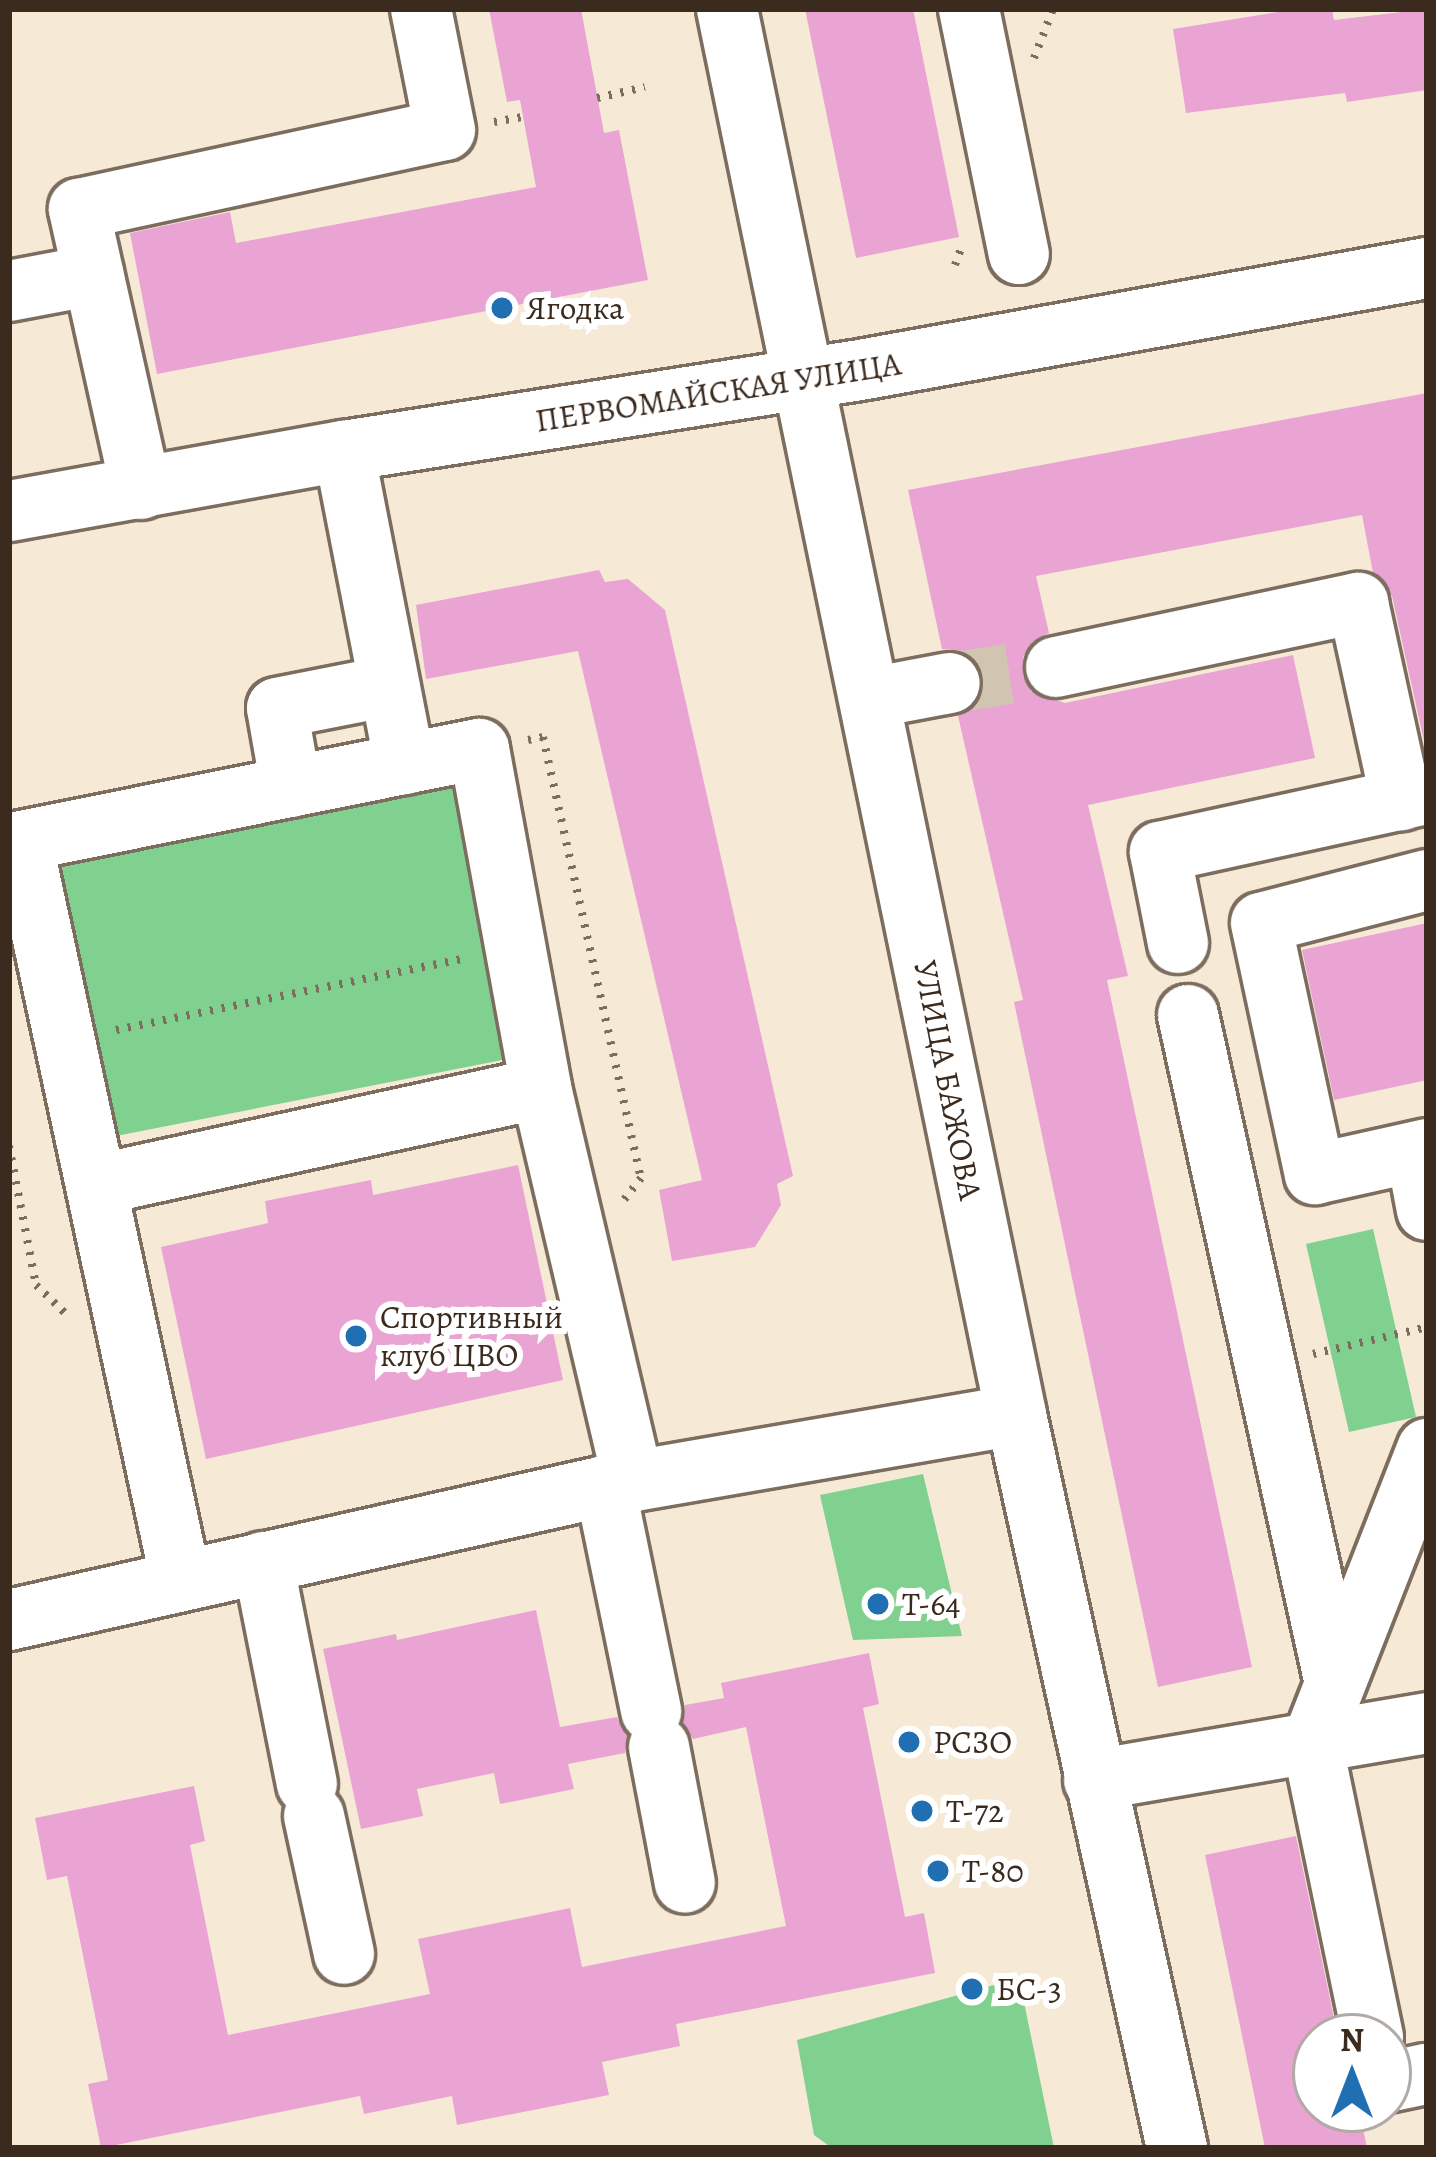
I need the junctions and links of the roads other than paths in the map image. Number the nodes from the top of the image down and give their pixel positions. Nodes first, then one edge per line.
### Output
1 (422, 9) edge
2 (728, 9) edge
3 (969, 9) edge
4 (1019, 254) dead end
5 (1427, 268) edge
6 (94, 275) junction
7 (9, 291) edge
8 (803, 379) junction
9 (344, 451) junction
10 (141, 489) junction
11 (9, 511) edge
12 (1057, 667) tunnel mouth
13 (950, 683) tunnel mouth
14 (389, 686) junction
15 (871, 698) junction
16 (405, 764) junction
17 (291, 787) junction
18 (1414, 797) edge
19 (1427, 880) edge
20 (1178, 943) dead end
21 (1188, 1015) dead end
22 (541, 1088) junction
23 (1422, 1150) edge
24 (96, 1185) junction
25 (1427, 1210) edge
26 (1016, 1415) junction
27 (1427, 1449) edge
28 (619, 1483) junction
29 (263, 1562) junction
30 (181, 1580) junction
31 (9, 1620) edge
32 (1334, 1678) junction
33 (1427, 1723) edge
34 (1312, 1742) junction
35 (1094, 1780) junction
36 (685, 1882) dead end
37 (344, 1954) dead end
38 (1368, 2013) edge
39 (1178, 2148) edge

1 - 6 street
2 - 8 street, УЛИЦА БАЖОВА
3 - 4 street
5 - 8 street, ПЕРВОМАЙСКАЯ УЛИЦА
6 - 7 street
6 - 10 street
8 - 9 street, ПЕРВОМАЙСКАЯ УЛИЦА
8 - 15 street, УЛИЦА БАЖОВА
9 - 10 street, ПЕРВОМАЙСКАЯ УЛИЦА
9 - 14 street
10 - 11 street, ПЕРВОМАЙСКАЯ УЛИЦА
12 - 18 street
13 - 15 street
14 - 16 street
14 - 17 street
15 - 26 street, УЛИЦА БАЖОВА
16 - 17 street
16 - 22 street
17 - 24 street
18 - 20 street
19 - 23 street
21 - 32 street
22 - 24 street
22 - 28 street
23 - 25 street
24 - 30 street
26 - 28 street
26 - 35 street, УЛИЦА БАЖОВА
27 - 32 street
28 - 29 street
28 - 36 street
29 - 30 street
29 - 37 street
30 - 31 street
32 - 34 street
33 - 34 street
34 - 35 street
34 - 38 street
35 - 39 street, УЛИЦА БАЖОВА

